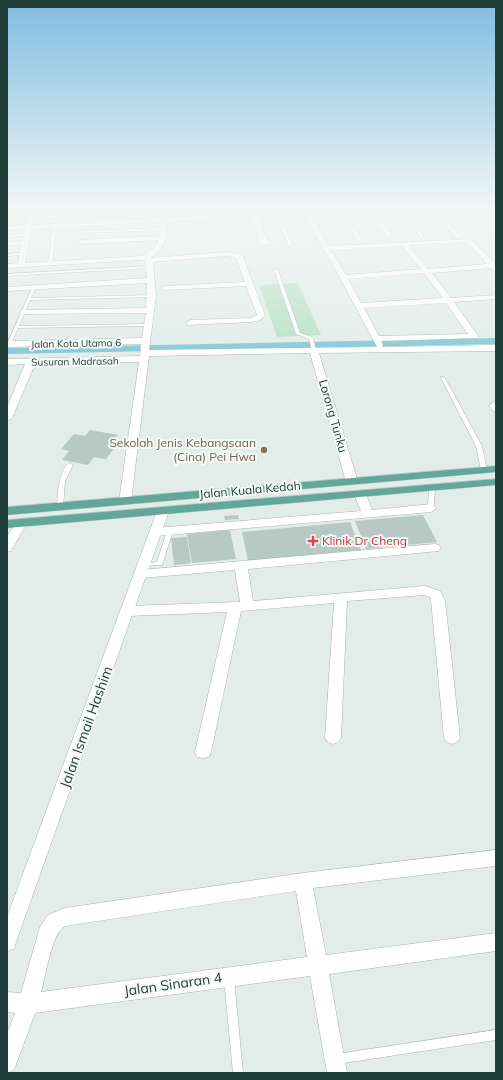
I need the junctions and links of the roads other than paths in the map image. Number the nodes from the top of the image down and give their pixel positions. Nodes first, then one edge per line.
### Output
1 (22, 260) edge
2 (57, 260) edge
3 (137, 260) edge
4 (168, 260) edge
5 (242, 260) edge
6 (334, 260) edge
7 (417, 260) edge
8 (487, 260) edge
9 (148, 262) junction
10 (50, 263) joint
11 (21, 265) junction
12 (7, 266) edge
13 (494, 268) edge
14 (276, 270) dead end
15 (426, 271) junction
16 (7, 275) edge
17 (343, 276) junction
18 (151, 280) junction
19 (250, 284) junction
20 (34, 287) junction
21 (165, 288) dead end
22 (7, 289) edge
23 (152, 296) junction
24 (496, 297) edge
25 (29, 299) junction
26 (449, 300) junction
27 (359, 306) junction
28 (150, 310) junction
29 (23, 312) junction
30 (190, 323) dead end
31 (148, 325) junction
32 (16, 327) junction
33 (8, 344) edge
34 (378, 344) junction
35 (314, 348) junction
36 (496, 348) edge
37 (145, 350) junction
38 (7, 362) edge
39 (31, 362) junction
40 (443, 378) dead end
41 (7, 418) edge
42 (70, 466) dead end
43 (496, 469) edge
44 (484, 470) junction
45 (352, 482) junction
46 (496, 482) edge
47 (432, 488) junction
48 (360, 494) junction
49 (126, 501) junction
50 (60, 506) junction
51 (431, 508) joint
52 (7, 511) edge
53 (164, 511) junction
54 (368, 513) junction
55 (21, 523) junction
56 (7, 524) edge
57 (163, 532) junction
58 (7, 548) edge
59 (435, 548) dead end
60 (241, 566) junction
61 (143, 570) junction
62 (342, 598) junction
63 (241, 606) junction
64 (128, 611) junction
65 (333, 738) dead end
66 (452, 738) dead end
67 (204, 752) dead end
68 (496, 858) edge
69 (302, 881) junction
70 (7, 942) edge
71 (496, 942) edge
72 (318, 965) junction
73 (229, 977) junction
74 (7, 1002) edge
75 (28, 1004) junction
76 (496, 1035) edge
77 (7, 1062) edge
78 (336, 1066) edge
79 (234, 1073) edge
80 (238, 1073) edge

1 - 11 street
2 - 10 street
3 - 9 street
4 - 9 street
5 - 19 street
6 - 17 street
7 - 15 street
8 - 13 street
9 - 16 lane
9 - 18 street
10 - 11 street
11 - 12 street
13 - 15 street
14 - 35 lane
15 - 17 street
15 - 26 street
17 - 27 street
18 - 20 street
18 - 23 street
19 - 21 street
19 - 30 street
20 - 22 street
20 - 25 lane
23 - 25 lane
23 - 28 street
24 - 26 street
25 - 29 lane
26 - 27 street
26 - 34 street
27 - 34 street
28 - 29 street
28 - 31 street
29 - 32 lane
31 - 32 lane
31 - 37 street
32 - 33 lane
33 - 37 street, Jalan Kota Utama 6
34 - 35 street
34 - 36 street
35 - 37 street
35 - 45 street, Lorong Tunku
37 - 39 street, Susuran Madrasah
37 - 49 street
38 - 39 street, Susuran Madrasah
39 - 41 street
40 - 44 lane
42 - 50 lane
43 - 44 main road, Jalan Kuala Kedah
44 - 45 main road, Jalan Kuala Kedah
45 - 49 main road, Jalan Kuala Kedah
46 - 47 main road, Jalan Kuala Kedah
47 - 48 main road, Jalan Kuala Kedah
47 - 51 lane
48 - 53 main road, Jalan Kuala Kedah
48 - 54 street
49 - 50 main road, Jalan Kuala Kedah
50 - 52 main road, Jalan Kuala Kedah
51 - 54 street
53 - 55 main road, Jalan Kuala Kedah
53 - 57 street, Jalan Ismail Hashim
54 - 57 street
55 - 56 main road, Jalan Kuala Kedah
55 - 58 street
57 - 61 street, Jalan Ismail Hashim
59 - 60 street
60 - 61 street
60 - 63 street
61 - 64 street, Jalan Ismail Hashim
62 - 63 street
62 - 65 street
62 - 66 street
63 - 64 street
63 - 67 street
64 - 70 street, Jalan Ismail Hashim
68 - 69 street
69 - 72 street
69 - 75 street
71 - 72 street, Jalan Sinaran 4
72 - 73 street, Jalan Sinaran 4
72 - 78 street
73 - 75 street, Jalan Sinaran 4
73 - 80 lane
74 - 75 street, Jalan Sinaran 4
75 - 77 street
76 - 78 lane
79 - 80 lane

